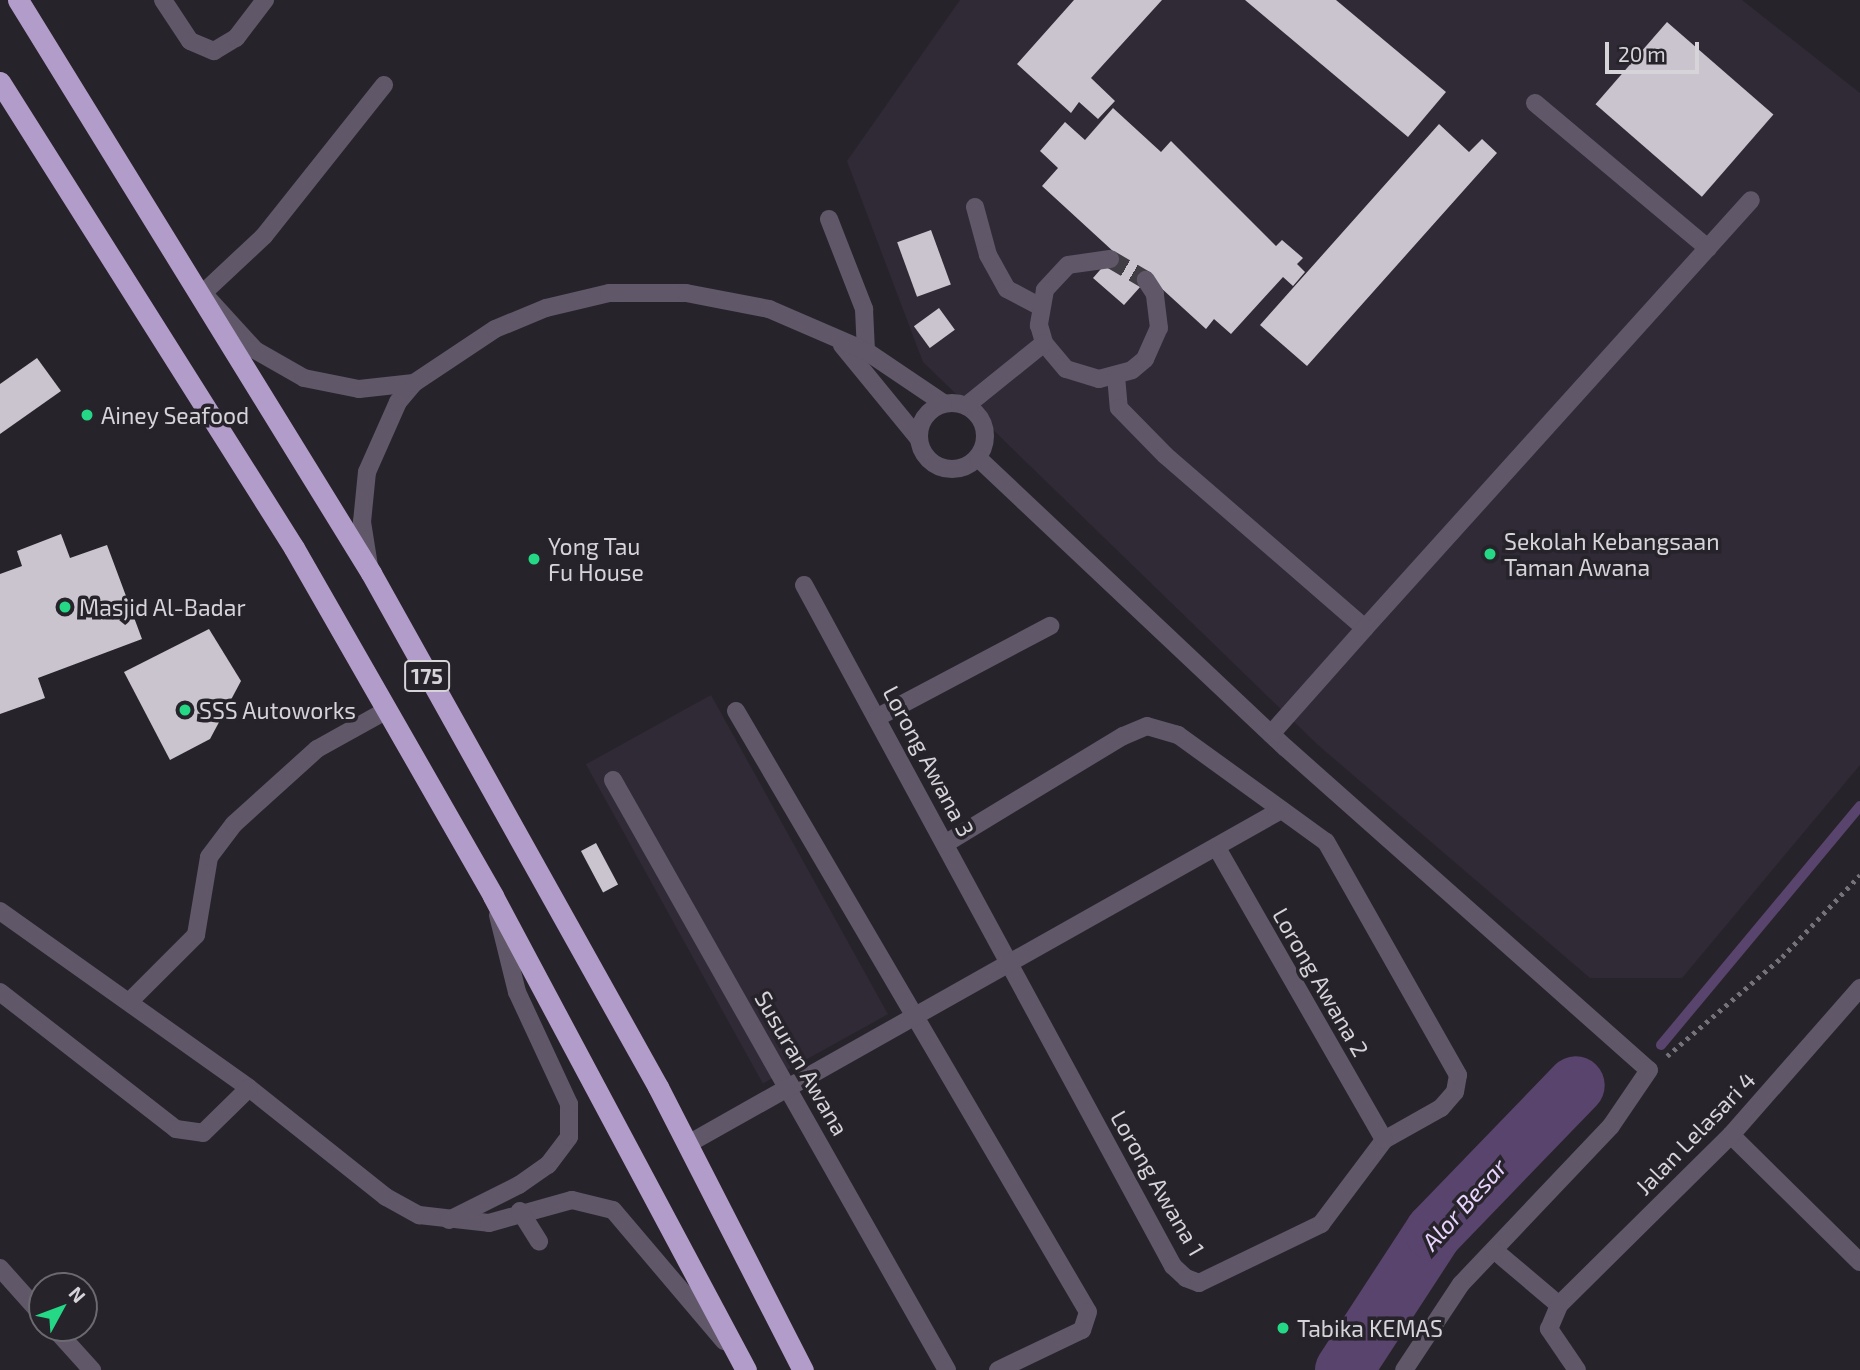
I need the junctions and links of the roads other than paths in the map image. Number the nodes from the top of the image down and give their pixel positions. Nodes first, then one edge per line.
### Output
1 (18, 0) edge
2 (163, 0) edge
3 (265, 0) edge
4 (0, 82) edge
5 (384, 85) dead end
6 (1535, 103) dead end
7 (1751, 200) dead end
8 (975, 207) dead end
9 (829, 219) dead end
10 (1708, 248) junction
11 (1110, 259) tunnel mouth
12 (1146, 280) tunnel mouth
13 (203, 293) junction
14 (1039, 306) junction
15 (827, 331) junction
16 (1044, 342) junction
17 (866, 351) junction
18 (1116, 376) junction
19 (414, 383) junction
20 (943, 403) junction
21 (966, 406) junction
22 (918, 438) junction
23 (978, 458) junction
24 (371, 573) junction
25 (804, 585) dead end
26 (1050, 626) dead end
27 (1366, 628) junction
28 (387, 710) junction
29 (736, 711) dead end
30 (878, 717) junction
31 (1271, 734) junction
32 (613, 780) dead end
33 (1281, 810) junction
34 (946, 843) junction
35 (1217, 848) junction
36 (493, 896) junction
37 (0, 911) edge
38 (1006, 962) junction
39 (1860, 988) edge
40 (0, 992) edge
41 (129, 1002) junction
42 (916, 1017) junction
43 (788, 1087) junction
44 (249, 1088) junction
45 (1731, 1135) junction
46 (1384, 1140) junction
47 (688, 1144) junction
48 (520, 1211) junction
49 (449, 1220) junction
50 (539, 1241) dead end
51 (1494, 1250) junction
52 (1860, 1262) edge
53 (0, 1268) edge
54 (28, 1299) edge
55 (1559, 1305) junction
56 (67, 1342) edge
57 (744, 1367) edge
58 (92, 1370) edge
59 (803, 1370) edge
60 (947, 1370) edge
61 (998, 1370) edge
62 (1404, 1370) edge
63 (1577, 1370) edge

1 - 13 highway, 175
2 - 3 street
4 - 28 highway, 175
5 - 13 street
6 - 10 street
7 - 10 street
8 - 14 street
9 - 17 street
10 - 27 street
11 - 14 street
12 - 18 street
13 - 19 street
13 - 24 highway, 175
14 - 16 street
15 - 17 street
15 - 19 street
15 - 22 street
16 - 18 street
16 - 21 street
17 - 20 street
18 - 27 street
19 - 24 street
20 - 21 street
20 - 22 street
21 - 23 street
22 - 23 street
23 - 31 street
24 - 47 highway, 175
25 - 30 street, Lorong Awana 3
26 - 30 street
27 - 31 street
28 - 36 highway, 175
28 - 41 street
29 - 42 street
30 - 34 street, Lorong Awana 3
31 - 51 street
32 - 43 street, Susuran Awana
33 - 34 street
33 - 35 street
33 - 46 street
34 - 38 street, Lorong Awana 3
35 - 38 street
35 - 46 street, Lorong Awana 2
36 - 49 street
36 - 57 highway, 175
37 - 41 street
38 - 42 street
38 - 46 street, Lorong Awana 1
39 - 45 street, Jalan Lelasari 4
40 - 44 street
41 - 44 street
42 - 43 street
42 - 61 street
43 - 47 street
43 - 60 street, Susuran Awana
44 - 49 street
45 - 52 street
45 - 55 street, Jalan Lelasari 4
47 - 59 highway, 175
48 - 49 street
48 - 50 street
48 - 57 street
51 - 55 street
51 - 62 street
53 - 54 street
55 - 63 street
56 - 58 street

